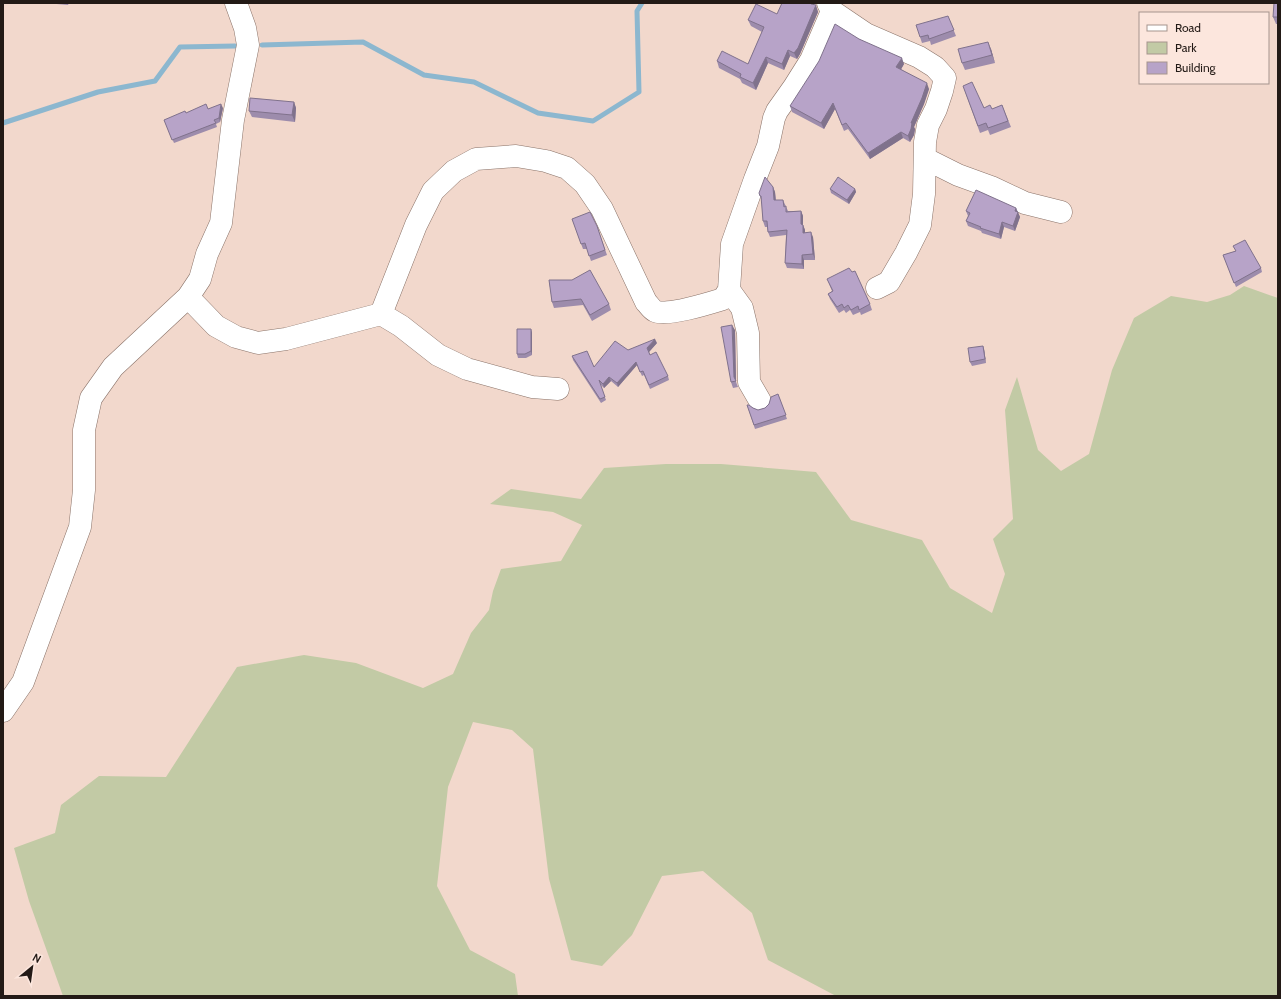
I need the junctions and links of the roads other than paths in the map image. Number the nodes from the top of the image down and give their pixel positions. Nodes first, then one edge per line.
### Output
1 (236, 3) edge
2 (830, 7) edge
3 (926, 159) junction
4 (1061, 212) dead end
5 (877, 288) dead end
6 (729, 290) junction
7 (188, 297) junction
8 (381, 314) junction
9 (558, 389) dead end
10 (760, 401) dead end
11 (3, 711) edge

1 - 7 street
2 - 3 street
2 - 6 street
3 - 4 street
3 - 5 street
6 - 8 street
6 - 10 street
7 - 8 street
7 - 11 street
8 - 9 street

